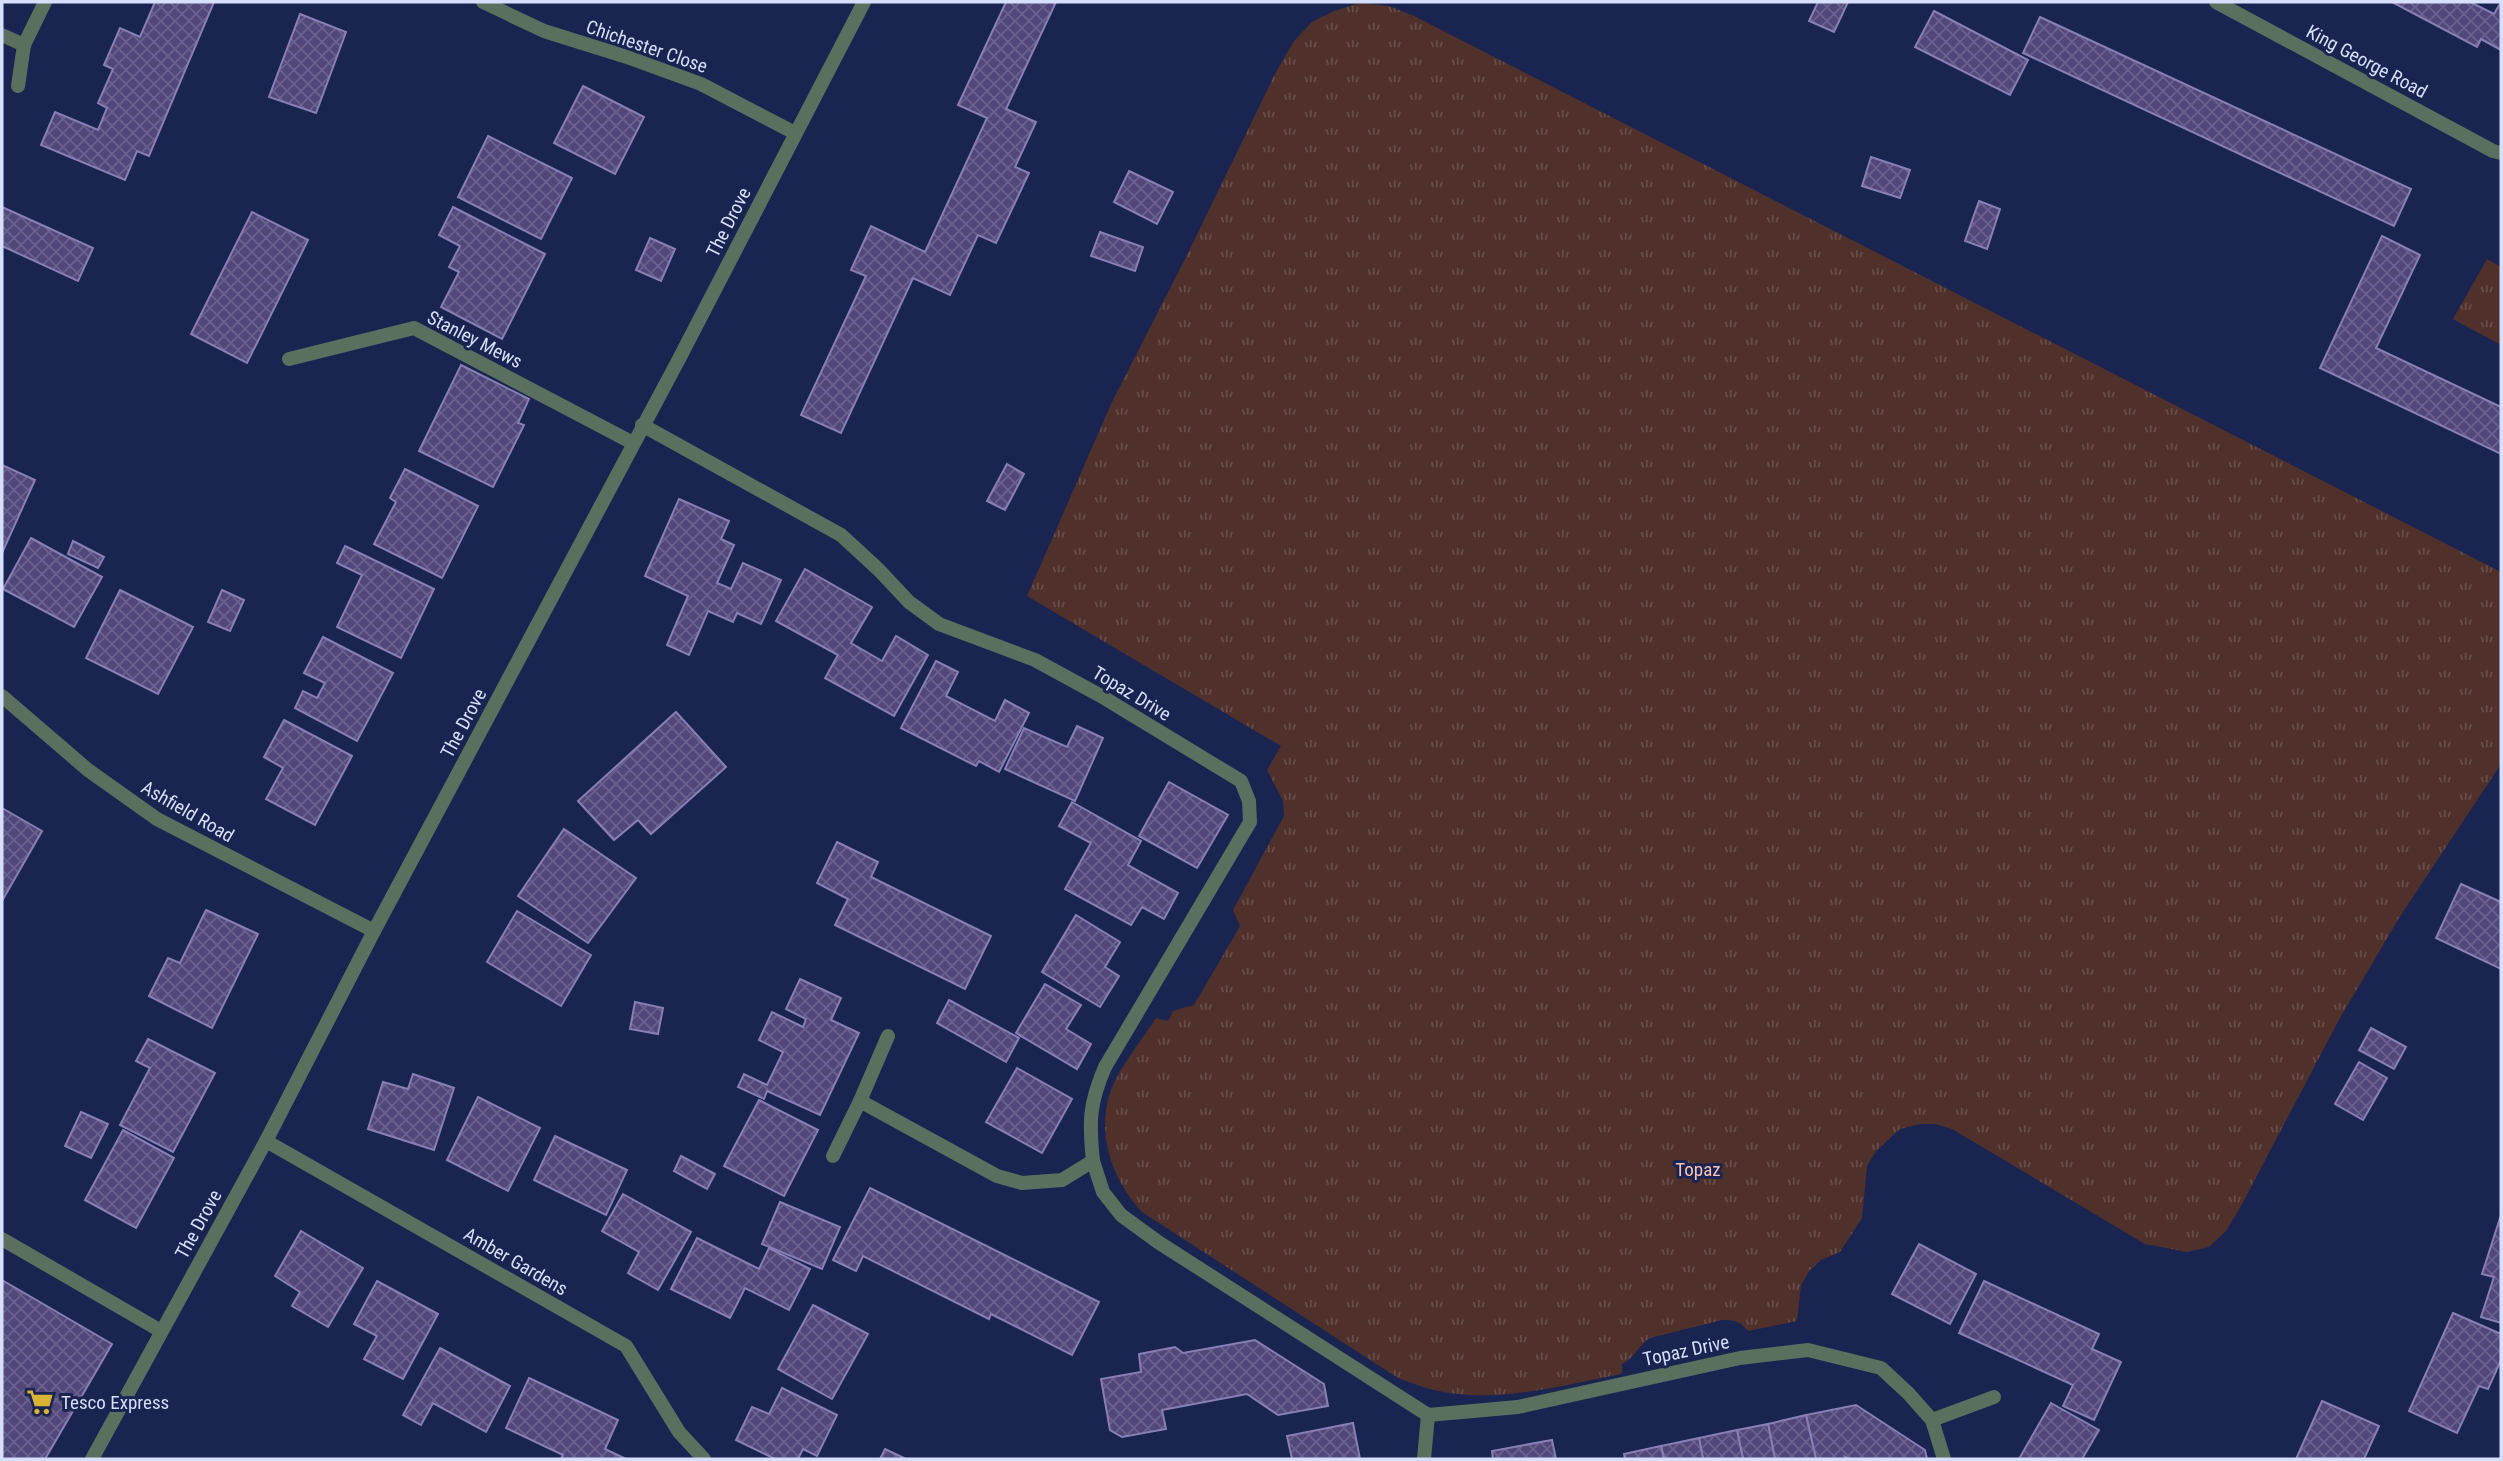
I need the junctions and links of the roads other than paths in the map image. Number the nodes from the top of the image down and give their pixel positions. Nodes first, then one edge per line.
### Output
1 (45, 2) edge
2 (484, 2) edge
3 (864, 2) edge
4 (2216, 2) edge
5 (2, 35) edge
6 (24, 45) junction
7 (18, 86) dead end
8 (796, 133) junction
9 (2501, 153) edge
10 (289, 359) dead end
11 (642, 425) junction
12 (633, 443) junction
13 (2, 696) edge
14 (374, 931) junction
15 (888, 1036) dead end
16 (860, 1101) junction
17 (266, 1141) junction
18 (833, 1156) dead end
19 (1093, 1161) junction
20 (2, 1239) edge
21 (161, 1331) junction
22 (1994, 1397) dead end
23 (1428, 1415) junction
24 (1932, 1420) junction
25 (92, 1459) edge
26 (704, 1459) edge
27 (1424, 1459) edge
28 (1944, 1459) edge

1 - 6 street
2 - 8 street, Chichester Close
3 - 8 street, The Drove
4 - 9 street, King George Road
5 - 6 street
6 - 7 street
8 - 11 street, The Drove
10 - 12 street, Stanley Mews
11 - 12 street, The Drove
11 - 19 street, Topaz Drive
12 - 14 street, The Drove
13 - 14 street, Ashfield Road
14 - 17 street, The Drove
15 - 16 street
16 - 18 street
16 - 19 street
17 - 21 street, The Drove
17 - 26 street, Amber Gardens
19 - 23 street, Topaz Drive
20 - 21 street
21 - 25 street, The Drove
22 - 24 street
23 - 24 street, Topaz Drive
23 - 27 street
24 - 28 street, Topaz Drive

